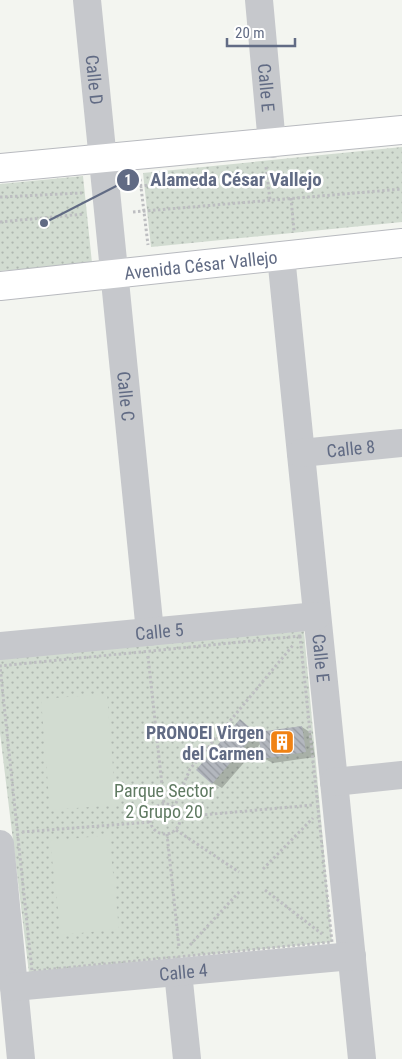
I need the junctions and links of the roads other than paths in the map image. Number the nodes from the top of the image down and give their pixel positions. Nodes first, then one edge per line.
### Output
1 (87, 0) edge
2 (258, 0) edge
3 (402, 130) edge
4 (103, 158) junction
5 (267, 159) junction
6 (0, 168) edge
7 (402, 243) edge
8 (288, 246) junction
9 (114, 275) junction
10 (0, 286) edge
11 (402, 443) edge
12 (301, 453) junction
13 (309, 626) junction
14 (147, 639) junction
15 (0, 646) edge
16 (402, 775) edge
17 (327, 800) junction
18 (9, 837) edge
19 (342, 949) junction
20 (180, 967) junction
21 (14, 987) junction
22 (21, 1059) edge
23 (187, 1059) edge
24 (362, 1059) edge

1 - 4 street, Calle D
2 - 5 street, Calle E
3 - 5 main road
4 - 5 main road
4 - 6 main road
4 - 9 street, Calle C
7 - 8 main road, Avenida César Vallejo
8 - 9 main road, Avenida César Vallejo
8 - 12 street, Calle E
9 - 10 main road, Avenida César Vallejo
9 - 14 street, Calle C
11 - 12 street, Calle 8
12 - 13 street, Calle E
13 - 14 street, Calle 5
13 - 17 street, Calle E
14 - 15 street, Calle 5
16 - 17 street
17 - 19 street, Calle E
18 - 21 street
19 - 20 street, Calle 4
19 - 24 street, Calle E
20 - 21 street, Calle 4
20 - 23 street
21 - 22 street

